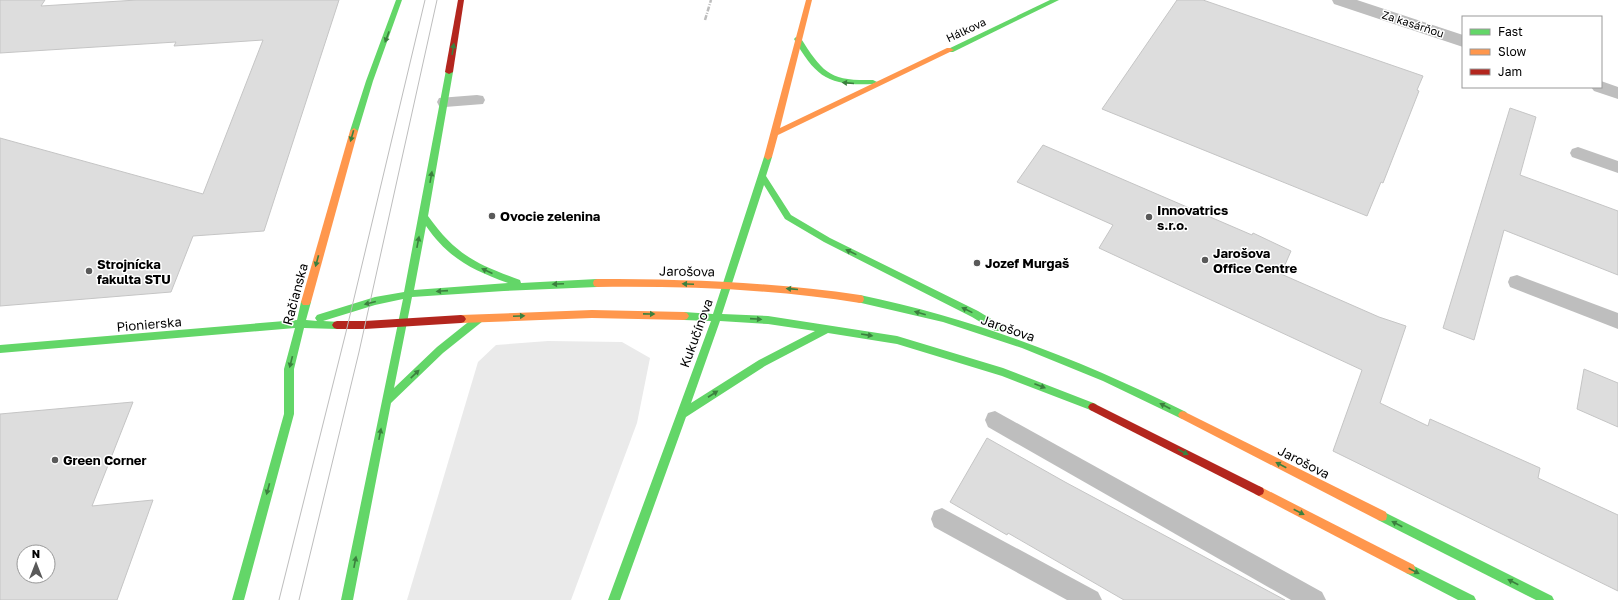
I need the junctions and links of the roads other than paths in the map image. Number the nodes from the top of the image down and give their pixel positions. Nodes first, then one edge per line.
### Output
1 (399, 0) edge
2 (461, 0) edge
3 (809, 0) edge
4 (1056, 0) edge
5 (1340, 0) edge
6 (798, 39) junction
7 (1462, 41) edge
8 (886, 80) junction
9 (1602, 88) edge
10 (1618, 93) edge
11 (476, 100) dead end
12 (444, 102) junction
13 (775, 133) junction
14 (1578, 153) dead end
15 (1618, 167) edge
16 (762, 176) junction
17 (424, 216) junction
18 (1517, 282) dead end
19 (523, 285) junction
20 (727, 285) junction
21 (408, 294) junction
22 (717, 317) junction
23 (480, 318) junction
24 (1618, 321) edge
25 (300, 324) junction
26 (402, 324) junction
27 (828, 329) junction
28 (0, 349) edge
29 (1037, 351) junction
30 (387, 401) junction
31 (681, 415) junction
32 (996, 420) dead end
33 (942, 519) dead end
34 (238, 600) edge
35 (347, 600) edge
36 (614, 600) edge
37 (1090, 600) edge
38 (1314, 600) edge
39 (1470, 600) edge
40 (1548, 600) edge

1 -> 25 main road, Račianska
12 -> 2 main road
3 - 6 main road, Kukučínova
4 - 8 main road, Hálkova
5 - 7 street, Za kasárňou
8 -> 6 main road, Hálkova
6 - 13 main road, Kukučínova
8 - 13 main road, Hálkova
9 - 10 street
11 - 12 lane
17 -> 12 main road
13 - 16 main road, Kukučínova
14 - 15 lane
16 - 20 main road, Kukučínova
29 -> 16 main road
19 -> 17 main road
21 -> 17 main road
18 - 24 lane
20 -> 19 main road, Jarošova
19 -> 21 main road, Jarošova
20 - 22 main road, Kukučínova
29 -> 20 main road, Jarošova
21 -> 25 main road, Jarošova
21 - 26 main road
23 -> 22 main road
22 -> 27 main road
22 - 31 main road, Kukučínova
23 - 26 main road
30 -> 23 main road
25 - 26 main road
25 - 28 main road, Pionierska
25 -> 34 main road, Račianska
26 - 30 main road
31 -> 27 main road
27 -> 39 main road
40 -> 29 main road, Jarošova
35 -> 30 main road
31 - 36 main road, Kukučínova
32 - 38 lane
33 - 37 lane

